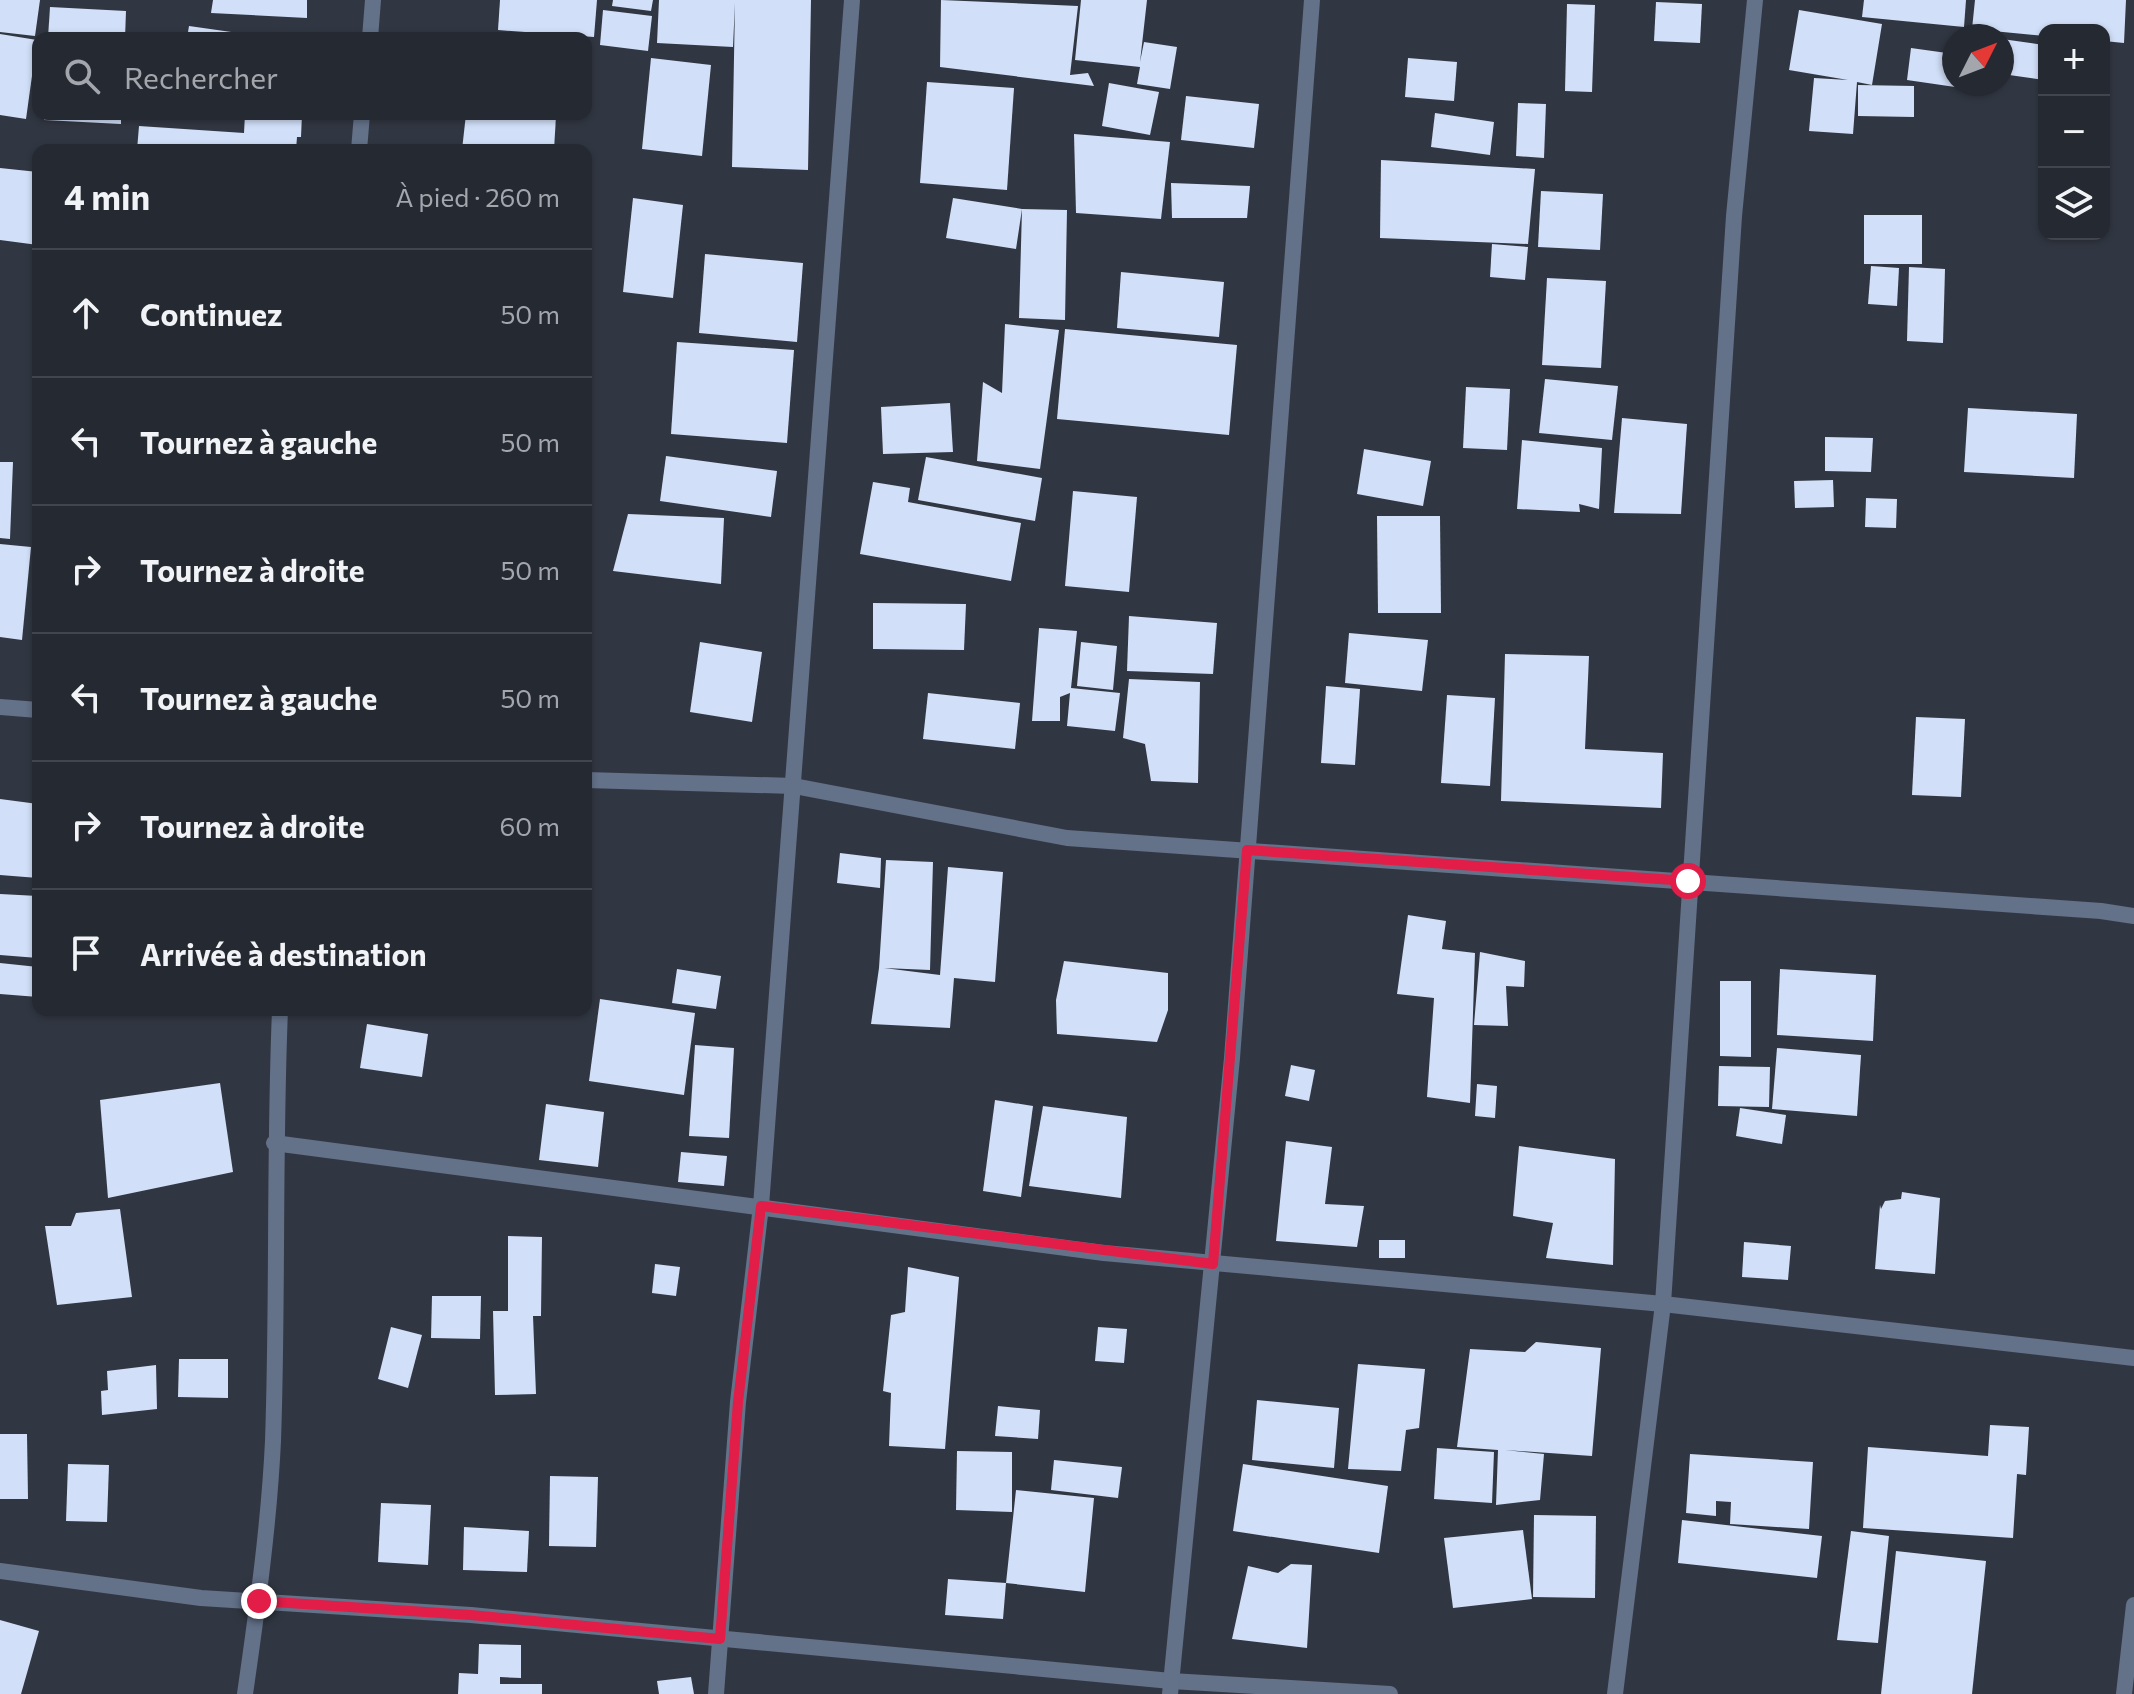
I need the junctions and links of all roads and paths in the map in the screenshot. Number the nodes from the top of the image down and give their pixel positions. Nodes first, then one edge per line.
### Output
1 (373, 0) edge
2 (852, 0) edge
3 (1312, 0) edge
4 (1755, 0) edge
5 (370, 32) edge
6 (362, 120) edge
7 (360, 144) edge
8 (0, 707) edge
9 (32, 710) edge
10 (592, 780) edge
11 (794, 786) junction
12 (1247, 850) junction
13 (1688, 881) junction
14 (2134, 916) edge
15 (280, 1016) edge
16 (274, 1143) junction
17 (761, 1206) junction
18 (1213, 1264) junction
19 (1663, 1304) junction
20 (2134, 1358) edge
21 (0, 1571) edge
22 (259, 1601) junction
23 (2134, 1605) edge
24 (720, 1639) junction
25 (1171, 1688) edge
26 (245, 1694) edge
27 (716, 1694) edge
28 (1390, 1694) edge
29 (1615, 1694) edge
30 (2124, 1694) edge

1 - 5 street
2 - 11 street
3 - 12 street
4 - 13 street
6 - 7 street
8 - 9 street
10 - 11 street
11 - 12 street
11 - 17 street
12 - 13 street
12 - 18 street
13 - 14 street
13 - 19 street
15 - 16 street
16 - 17 street
16 - 22 street
17 - 18 street
17 - 24 street
18 - 19 street
18 - 25 street
19 - 20 street
19 - 29 street
21 - 22 street
22 - 24 street
22 - 26 street
23 - 30 street
24 - 25 street
24 - 27 street
25 - 28 street

